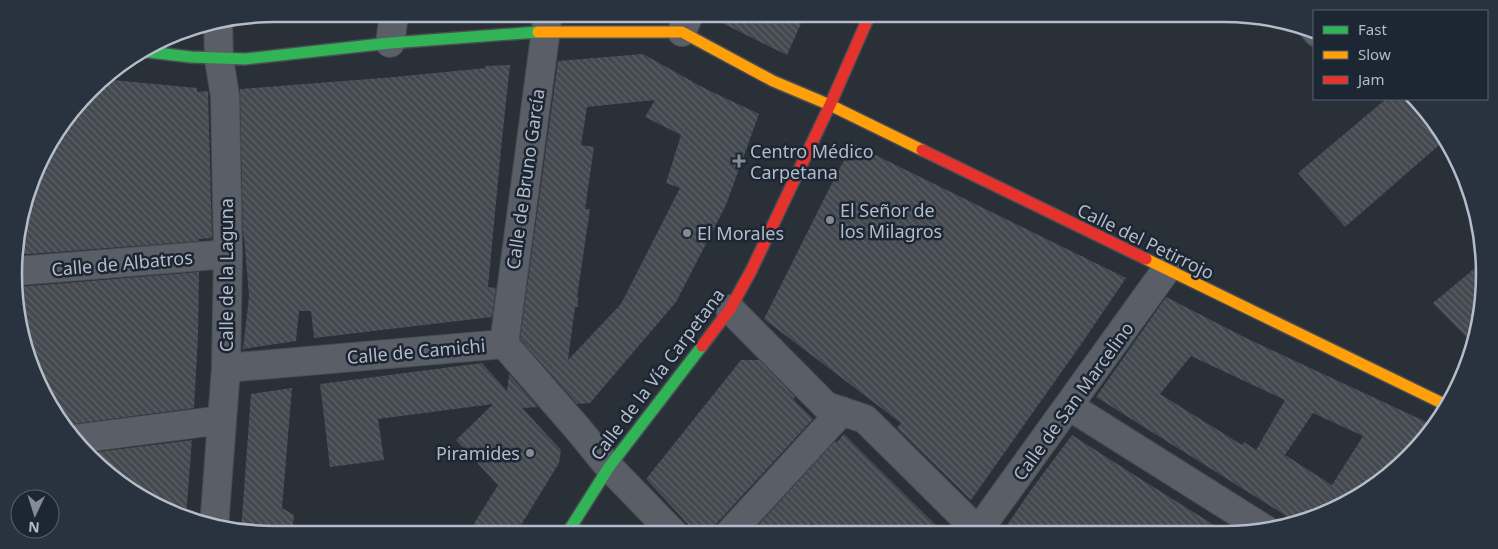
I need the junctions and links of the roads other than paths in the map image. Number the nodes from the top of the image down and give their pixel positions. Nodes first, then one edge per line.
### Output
1 (393, 22) edge
2 (546, 22) edge
3 (866, 22) edge
4 (685, 23) edge
5 (218, 29) edge
6 (390, 43) junction
7 (154, 53) edge
8 (219, 58) junction
9 (830, 104) junction
10 (228, 254) junction
11 (1166, 270) junction
12 (22, 271) edge
13 (730, 310) junction
14 (504, 344) junction
15 (226, 368) junction
16 (1441, 402) edge
17 (1069, 406) junction
18 (842, 411) junction
19 (222, 420) junction
20 (83, 438) edge
21 (609, 467) junction
22 (215, 519) edge
23 (1256, 524) edge
24 (572, 526) edge
25 (666, 526) edge
26 (736, 526) edge
27 (974, 526) edge
28 (984, 526) edge

1 - 6 street
2 - 4 street
2 - 6 street
2 - 14 street, Calle de Bruno García
3 - 9 street, Calle de la Vía Carpetana
4 - 9 street, Calle del Petirrojo
5 - 8 street, Calle de la Laguna
6 - 8 street
7 - 8 street
8 - 10 street, Calle de la Laguna
9 - 11 street, Calle del Petirrojo
9 - 13 street, Calle de la Vía Carpetana
10 - 12 street, Calle de Albatros
10 - 15 street, Calle de la Laguna
11 - 16 street, Calle del Petirrojo
11 - 17 street, Calle de San Marcelino
13 - 18 street
13 - 21 street, Calle de la Vía Carpetana
14 - 15 street, Calle de Camichi
14 - 21 street, Calle de Camichi
15 - 19 street, Calle de la Laguna
17 - 23 street
17 - 28 street, Calle de San Marcelino
18 - 26 street
18 - 27 street
19 - 20 street
19 - 22 street, Calle de la Laguna
21 - 24 street, Calle de la Vía Carpetana
21 - 25 street, Calle de Camichi

